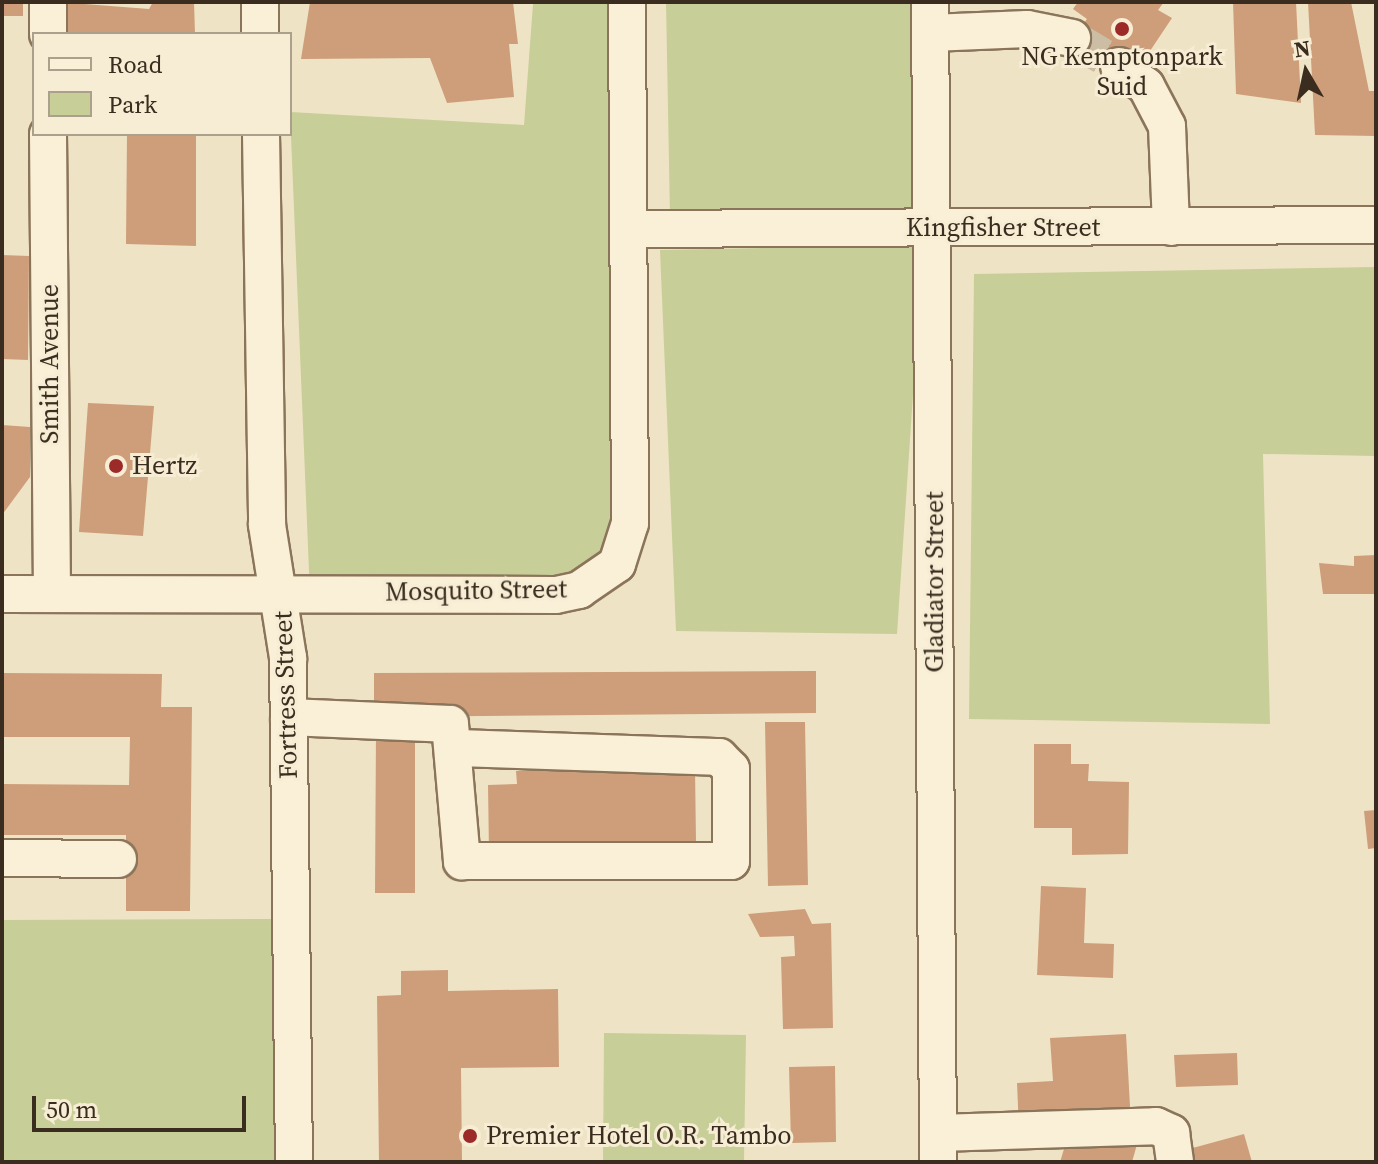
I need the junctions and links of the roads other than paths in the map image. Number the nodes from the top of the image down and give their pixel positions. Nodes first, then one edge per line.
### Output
1 (48, 2) edge
2 (260, 2) edge
3 (627, 2) edge
4 (931, 17) edge
5 (48, 32) edge
6 (260, 32) edge
7 (1072, 38) tunnel mouth
8 (1119, 66) tunnel mouth
9 (48, 136) edge
10 (261, 136) edge
11 (1376, 225) edge
12 (1171, 227) junction
13 (934, 228) junction
14 (630, 229) junction
15 (281, 592) junction
16 (2, 594) edge
17 (52, 594) junction
18 (289, 717) junction
19 (455, 748) junction
20 (2, 858) edge
21 (118, 859) dead end
22 (938, 1147) edge
23 (294, 1162) edge
24 (1175, 1162) edge

1 - 5 street
2 - 6 street
3 - 14 street, Mosquito Street
4 - 7 street
4 - 13 street, Gladiator Street
8 - 12 street
9 - 17 street, Smith Avenue
10 - 15 street, Fortress Street
11 - 12 street, Kingfisher Street
12 - 13 street, Kingfisher Street
13 - 14 street, Kingfisher Street
13 - 22 street, Gladiator Street
14 - 15 street, Mosquito Street
15 - 17 street, Mosquito Street
15 - 18 street, Fortress Street
16 - 17 street, Mosquito Street
18 - 19 street
18 - 23 street, Fortress Street
19 - 19 street
20 - 21 street
22 - 24 street

